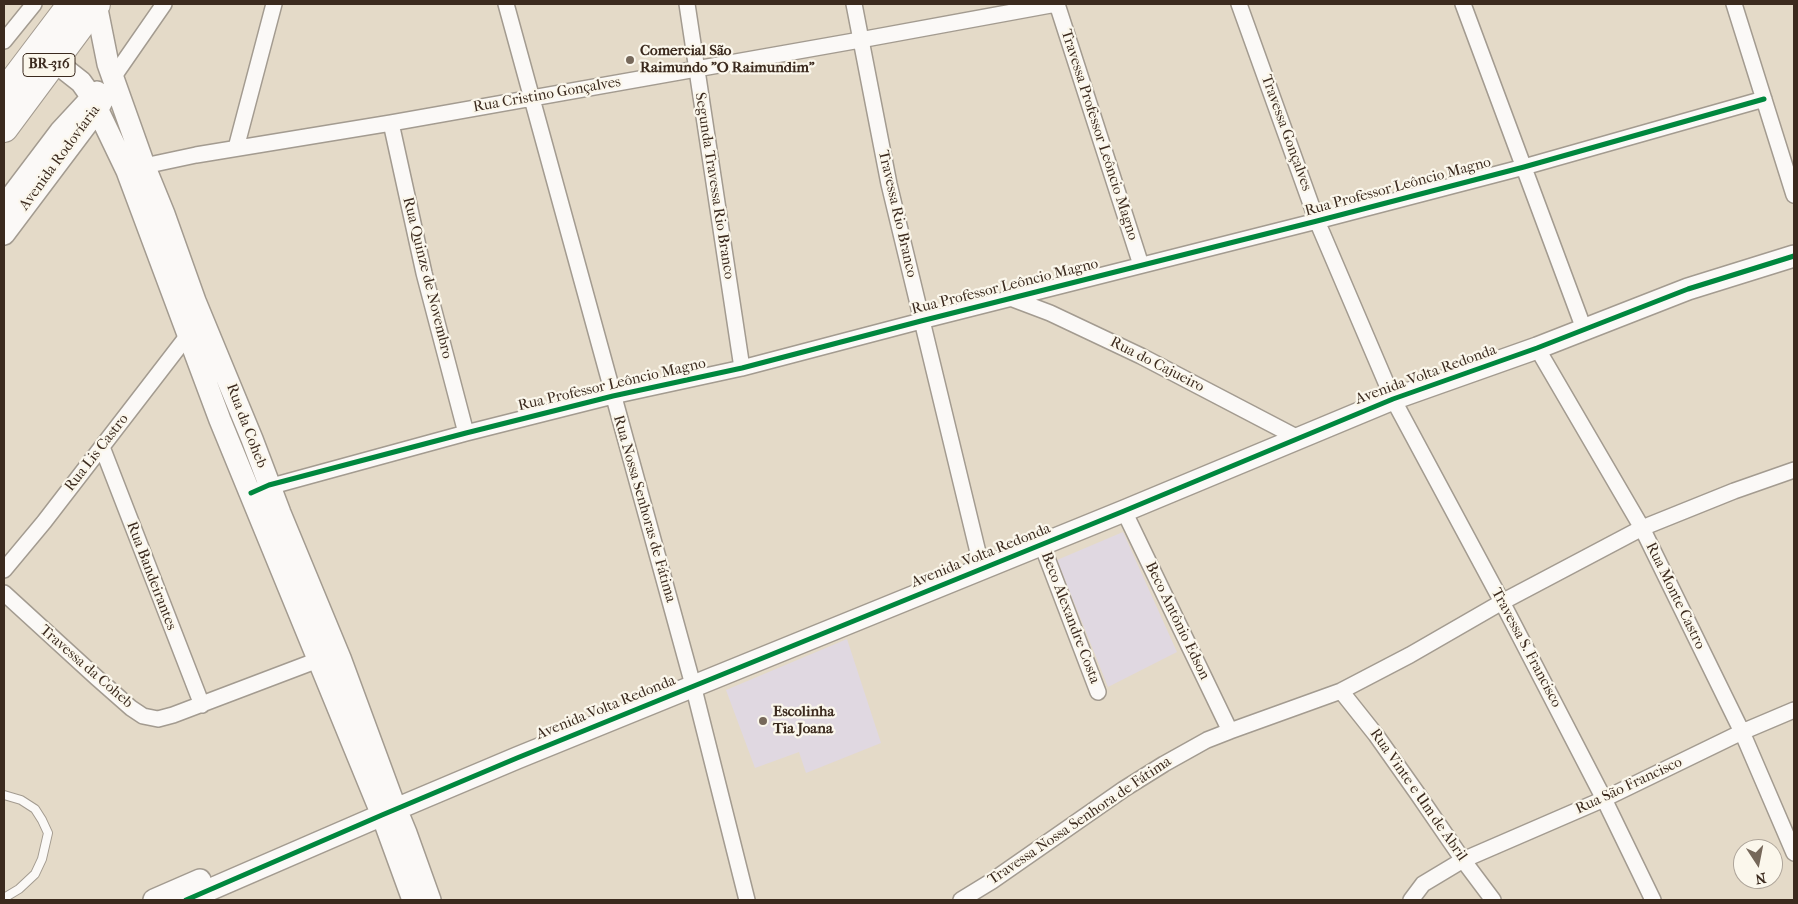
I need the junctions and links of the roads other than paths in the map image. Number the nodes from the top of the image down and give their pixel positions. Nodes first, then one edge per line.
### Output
1 (34, 4) edge
2 (72, 4) edge
3 (96, 4) edge
4 (164, 4) edge
5 (274, 4) edge
6 (506, 4) edge
7 (687, 4) edge
8 (854, 4) edge
9 (1057, 4) edge
10 (1239, 4) edge
11 (1463, 4) edge
12 (1734, 4) edge
13 (860, 40) junction
14 (4, 41) edge
15 (53, 60) junction
16 (696, 68) junction
17 (112, 79) junction
18 (4, 94) edge
19 (530, 98) junction
20 (1764, 99) junction
21 (95, 103) junction
22 (391, 123) junction
23 (4, 128) edge
24 (236, 148) junction
25 (1524, 167) junction
26 (136, 168) junction
27 (1794, 195) edge
28 (4, 206) edge
29 (1317, 221) junction
30 (4, 234) edge
31 (1794, 256) edge
32 (1141, 265) junction
33 (1013, 299) junction
34 (921, 321) junction
35 (1584, 329) junction
36 (188, 335) junction
37 (1537, 348) junction
38 (742, 368) junction
39 (613, 396) junction
40 (1393, 400) junction
41 (466, 433) junction
42 (1298, 438) junction
43 (102, 447) junction
44 (1794, 470) edge
45 (260, 489) junction
46 (1124, 511) junction
47 (1642, 528) junction
48 (1042, 545) junction
49 (982, 569) junction
50 (4, 570) edge
51 (4, 594) edge
52 (1502, 602) junction
53 (318, 660) junction
54 (693, 685) junction
55 (1341, 691) junction
56 (1098, 692) dead end
57 (202, 705) junction
58 (1794, 710) edge
59 (1230, 730) junction
60 (1742, 732) junction
61 (4, 795) edge
62 (1604, 799) junction
63 (386, 807) junction
64 (1794, 853) edge
65 (1463, 860) junction
66 (4, 898) edge
67 (154, 900) edge
68 (186, 900) edge
69 (413, 900) edge
70 (430, 900) edge
71 (747, 900) edge
72 (961, 900) edge
73 (1411, 900) edge
74 (1493, 900) edge
75 (1653, 900) edge

1 - 14 street
2 - 18 highway, BR-316
3 - 15 highway, BR-316
3 - 17 street, Rua da Coheb
4 - 17 street
5 - 24 street
6 - 19 street, Rua Nossa Senhoras de Fátima
7 - 16 street, Segunda Travessa Rio Branco
8 - 13 street, Travessa Rio Branco
9 - 13 street, Rua Cristino Gonçalves
9 - 32 street, Travessa Professor Leôncio Magno
10 - 29 street, Travessa Gonçalves
11 - 25 street
12 - 20 street
13 - 16 street, Rua Cristino Gonçalves
13 - 34 street, Travessa Rio Branco
15 - 21 street, Rua da Coheb
15 - 23 highway, BR-316
16 - 19 street, Rua Cristino Gonçalves
16 - 38 street, Segunda Travessa Rio Branco
17 - 21 street, Avenida Rodovíaria
17 - 26 street, Rua da Coheb
19 - 22 street, Rua Cristino Gonçalves
19 - 39 street, Rua Nossa Senhoras de Fátima
20 - 25 street, Rua Professor Leôncio Magno
20 - 27 street
21 - 26 street, Rua da Coheb
21 - 28 street
21 - 30 street, Avenida Rodovíaria
22 - 24 street, Rua Cristino Gonçalves
22 - 41 street, Rua Quinze de Novembro
24 - 26 street, Rua Cristino Gonçalves
25 - 29 street, Rua Professor Leôncio Magno
25 - 35 street
26 - 36 street, Rua da Coheb
26 - 45 street, Rua da Coheb
29 - 32 street, Rua Professor Leôncio Magno
29 - 40 street, Travessa Gonçalves
31 - 35 street, Avenida Volta Redonda
32 - 33 street, Rua Professor Leôncio Magno
33 - 34 street, Rua Professor Leôncio Magno
33 - 42 street, Rua do Cajueiro
34 - 38 street, Rua Professor Leôncio Magno
34 - 49 street, Travessa Rio Branco
35 - 37 street, Avenida Volta Redonda
36 - 43 street, Rua Lis Castro
36 - 45 street, Rua da Coheb
37 - 40 street, Avenida Volta Redonda
37 - 47 street, Rua Monte Castro
38 - 39 street, Rua Professor Leôncio Magno
39 - 41 street, Rua Professor Leôncio Magno
39 - 54 street, Rua Nossa Senhoras de Fátima
40 - 42 street, Avenida Volta Redonda
40 - 52 street, Travessa S. Francisco
41 - 45 street, Rua Professor Leôncio Magno
42 - 46 street, Avenida Volta Redonda
43 - 50 street, Rua Lis Castro
43 - 57 street, Rua Bandeirantes
44 - 47 street, Travessa Nossa Senhora de Fátima
45 - 53 street, Rua da Coheb
45 - 63 street, Rua da Coheb
46 - 48 street, Avenida Volta Redonda
46 - 59 street, Beco Antônio Edson
47 - 52 street, Travessa Nossa Senhora de Fátima
47 - 60 street, Rua Monte Castro
48 - 49 street, Avenida Volta Redonda
48 - 56 street, Beco Alexandre Costa
49 - 54 street, Avenida Volta Redonda
51 - 57 street, Travessa da Coheb
52 - 55 street, Travessa Nossa Senhora de Fátima
52 - 62 street, Travessa S. Francisco
53 - 57 street, Travessa da Coheb
53 - 63 street, Rua da Coheb
54 - 63 street, Avenida Volta Redonda
54 - 71 street, Rua Nossa Senhoras de Fátima
55 - 59 street, Travessa Nossa Senhora de Fátima
55 - 65 street, Rua Vinte e Um de Abril
58 - 60 street, Rua São Francisco
59 - 72 street, Travessa Nossa Senhora de Fátima
60 - 62 street, Rua São Francisco
60 - 64 street, Rua Monte Castro
61 - 66 lane
62 - 65 street, Rua São Francisco
62 - 75 street, Travessa S. Francisco
63 - 67 street, Avenida Volta Redonda
63 - 68 street, Avenida Volta Redonda
63 - 69 street, Rua da Coheb
63 - 70 street, Rua da Coheb
65 - 73 street, Rua São Francisco
65 - 74 street, Rua Vinte e Um de Abril

